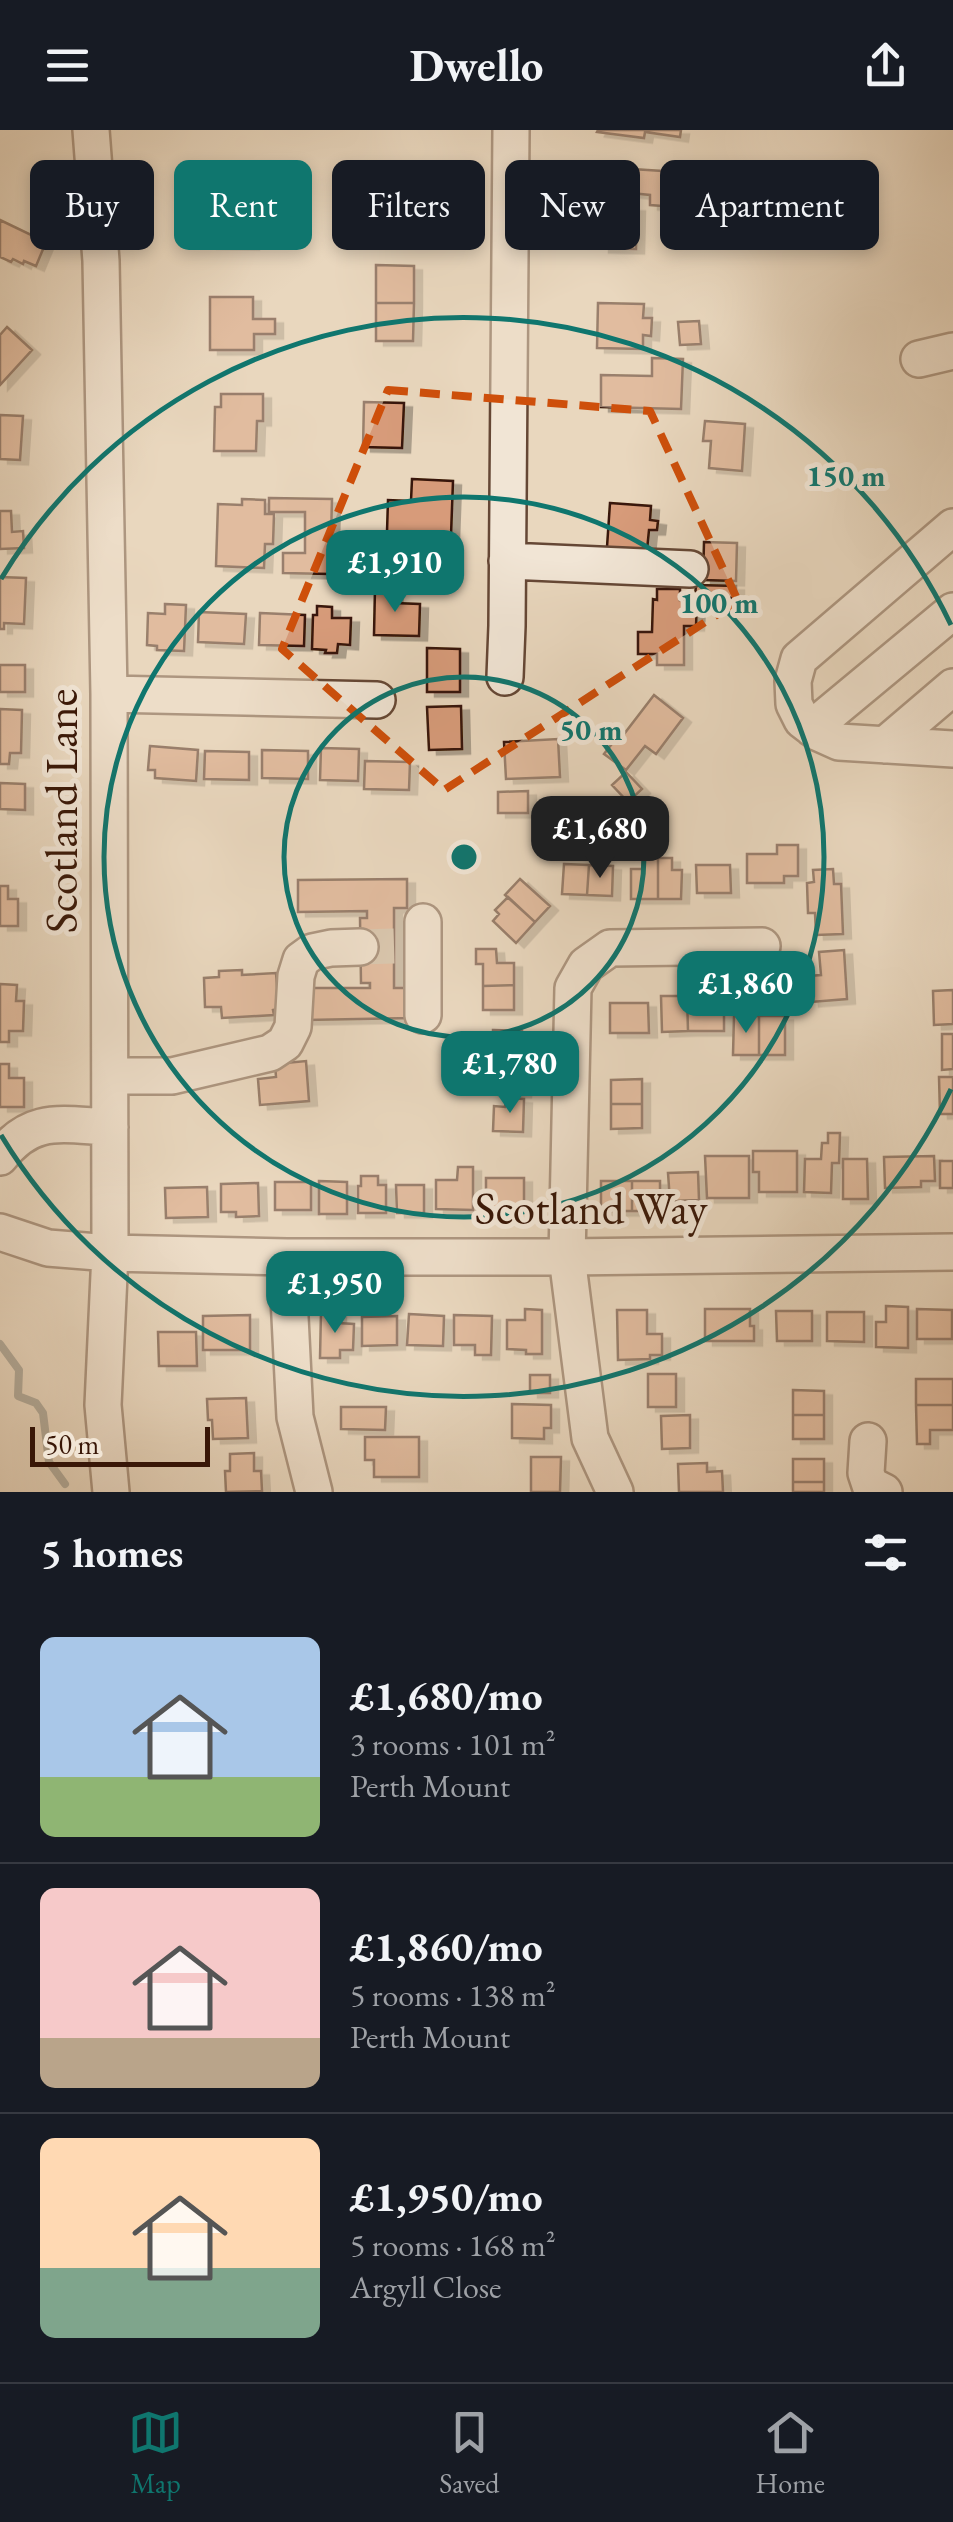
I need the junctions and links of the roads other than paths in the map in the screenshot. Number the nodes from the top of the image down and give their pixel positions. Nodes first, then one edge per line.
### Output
1 (91, 130) edge
2 (511, 130) edge
3 (953, 528) edge
4 (508, 561) junction
5 (690, 569) dead end
6 (953, 610) edge
7 (504, 676) dead end
8 (953, 687) edge
9 (109, 694) junction
10 (377, 700) dead end
11 (812, 728) junction
12 (885, 745) junction
13 (953, 750) edge
14 (762, 946) dead end
15 (423, 1016) dead end
16 (110, 1076) junction
17 (110, 1127) junction
18 (0, 1157) edge
19 (0, 1232) edge
20 (953, 1252) edge
21 (110, 1253) junction
22 (286, 1257) junction
23 (567, 1257) junction
24 (868, 1442) dead end
25 (111, 1492) edge
26 (314, 1492) edge
27 (615, 1492) edge
28 (884, 1492) edge

1 - 9 street, Scotland Lane
2 - 4 street
3 - 11 street
4 - 5 street
4 - 7 street
6 - 11 street
8 - 12 street
9 - 10 street
9 - 16 street, Scotland Lane
11 - 12 street
12 - 13 street
14 - 23 street
15 - 16 street
16 - 17 street, Scotland Lane
17 - 18 street
17 - 21 street, Scotland Lane
19 - 21 street, Scotland Way
20 - 23 street, Scotland Way
21 - 22 street, Scotland Way
21 - 25 street, Scotland Lane
22 - 23 street, Scotland Way
22 - 26 street
23 - 27 street
24 - 28 street

